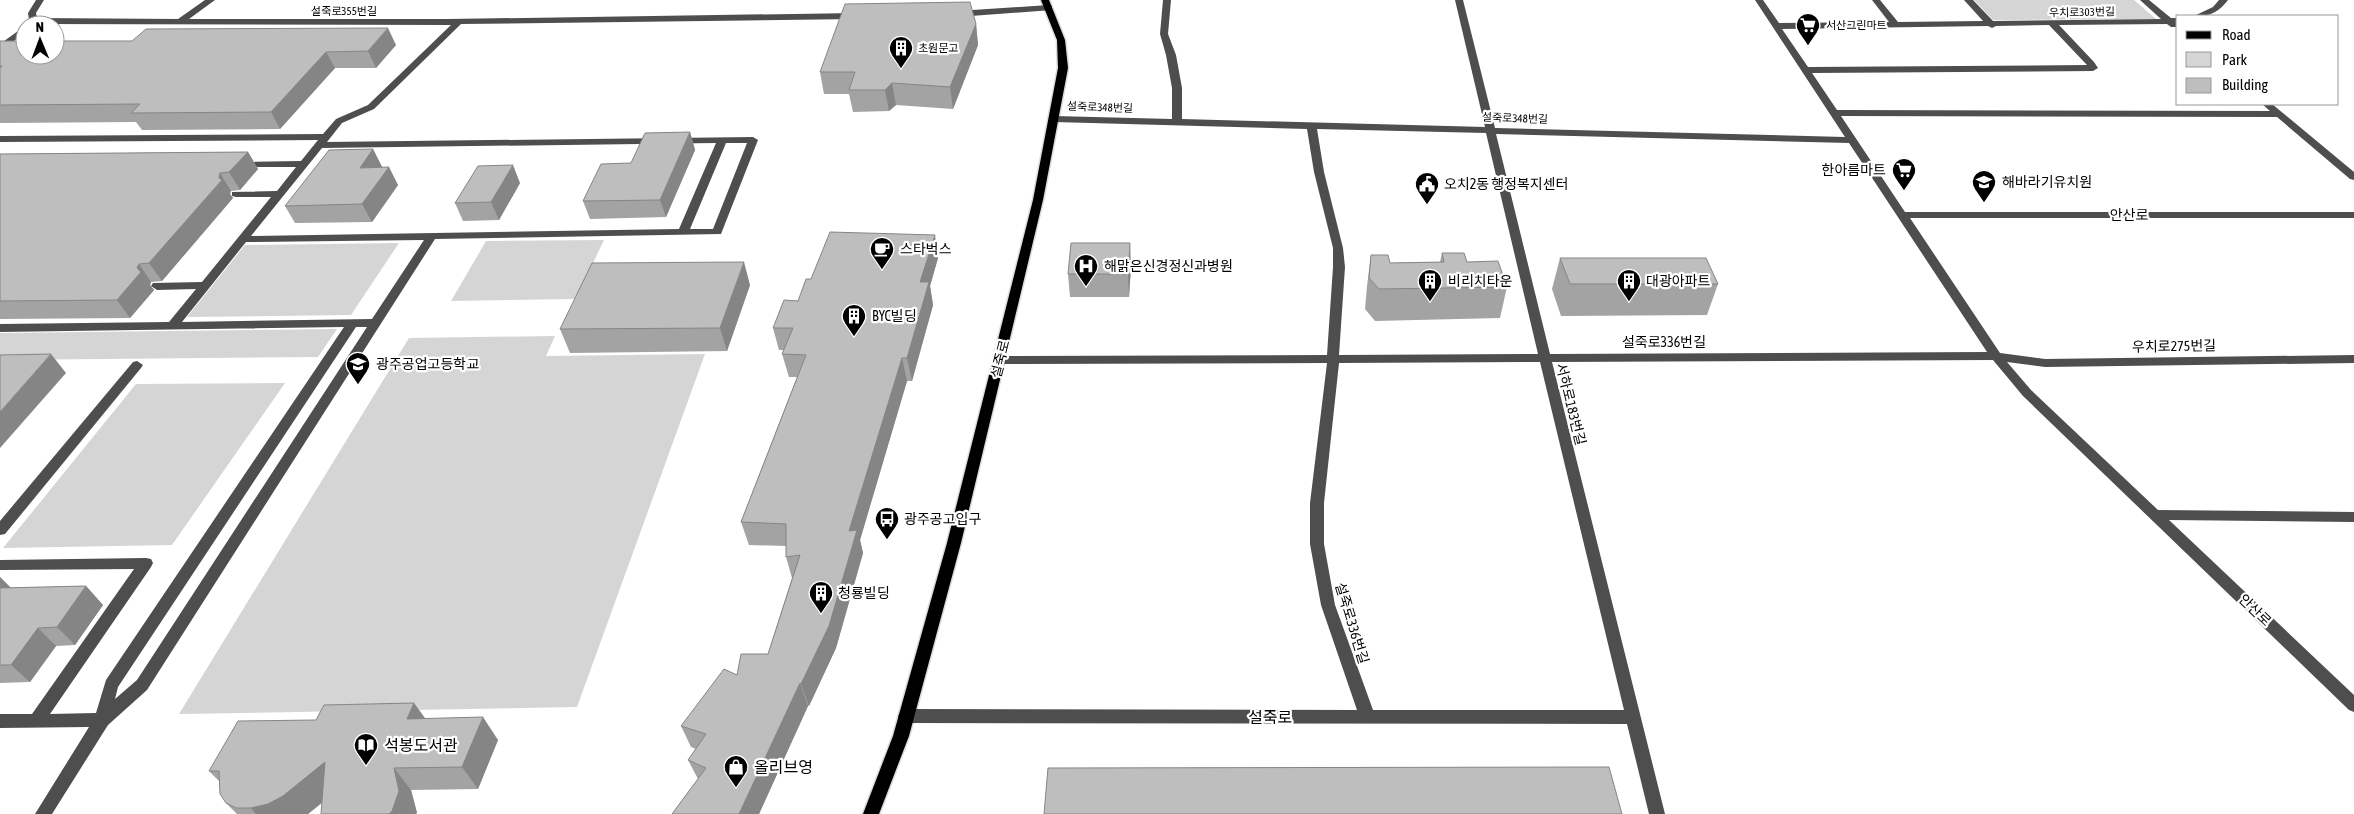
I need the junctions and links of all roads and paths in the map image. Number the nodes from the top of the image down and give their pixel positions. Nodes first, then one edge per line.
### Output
1 (40, 0) edge
2 (211, 0) edge
3 (1167, 0) edge
4 (1459, 0) edge
5 (1759, 0) edge
6 (1876, 0) edge
7 (1968, 0) edge
8 (2144, 0) edge
9 (2224, 0) edge
10 (1047, 4) edge
11 (943, 14) edge
12 (32, 15) edge
13 (2201, 15) edge
14 (864, 16) edge
15 (460, 21) junction
16 (179, 22) junction
17 (65, 23) edge
18 (2053, 24) junction
19 (2176, 24) edge
20 (1992, 25) junction
21 (1776, 26) junction
22 (1897, 26) junction
23 (15, 37) edge
24 (0, 48) edge
25 (1805, 70) junction
26 (2268, 105) edge
27 (1834, 114) junction
28 (2280, 114) junction
29 (1054, 119) junction
30 (1177, 122) junction
31 (1311, 125) junction
32 (1491, 130) junction
33 (0, 139) edge
34 (1852, 140) junction
35 (323, 141) junction
36 (722, 141) junction
37 (228, 164) edge
38 (304, 164) junction
39 (2350, 174) edge
40 (236, 194) dead end
41 (280, 194) junction
42 (1904, 215) junction
43 (2354, 215) edge
44 (683, 233) junction
45 (432, 236) junction
46 (243, 239) junction
47 (206, 285) junction
48 (158, 286) dead end
49 (376, 323) junction
50 (352, 324) junction
51 (172, 326) junction
52 (0, 328) edge
53 (1996, 356) junction
54 (1544, 358) junction
55 (1333, 359) junction
56 (2354, 359) edge
57 (1000, 360) junction
58 (137, 365) dead end
59 (2155, 515) junction
60 (2354, 517) edge
61 (0, 530) edge
62 (0, 565) edge
63 (2354, 706) edge
64 (906, 716) junction
65 (1367, 716) junction
66 (1633, 717) junction
67 (102, 720) junction
68 (0, 721) edge
69 (36, 721) junction
70 (43, 814) edge
71 (871, 814) edge
72 (1657, 814) edge

1 - 12 street
2 - 16 street
3 - 30 street
4 - 32 street, 서하로183번길
5 - 21 street, 안산로
6 - 22 street
7 - 20 street
8 - 19 street, 우치로303번길
9 - 13 street
10 - 11 street
10 - 29 main road, 설죽로
14 - 15 street, 설죽로355번길
15 - 16 street, 설죽로355번길
15 - 35 street
16 - 17 street, 설죽로355번길
18 - 19 street, 우치로303번길
18 - 20 street, 우치로303번길
18 - 25 street
20 - 22 street, 우치로303번길
21 - 22 street, 우치로303번길
21 - 25 street, 안산로
23 - 24 street
25 - 27 street, 안산로
26 - 28 street
27 - 28 street
27 - 34 street, 안산로
28 - 39 street
29 - 30 street, 설죽로348번길
29 - 57 main road, 설죽로
30 - 31 street, 설죽로348번길
31 - 32 street, 설죽로348번길
31 - 55 street, 설죽로336번길
32 - 34 street, 설죽로348번길
32 - 54 street, 서하로183번길
33 - 35 street
34 - 42 street, 안산로
35 - 36 street
35 - 38 street
36 - 44 street
36 - 44 street
37 - 38 street
38 - 41 street
40 - 41 street
41 - 46 street
42 - 43 street, 안산로
42 - 53 street, 안산로
44 - 45 street
45 - 46 street
45 - 49 street
46 - 47 street
47 - 48 street
47 - 51 street
49 - 50 street
49 - 67 street
50 - 51 street
50 - 67 street
51 - 52 street
53 - 54 street, 설죽로336번길
53 - 56 street, 우치로275번길
53 - 59 street, 안산로
54 - 55 street, 설죽로336번길
54 - 66 street, 서하로183번길
55 - 57 street, 설죽로336번길
55 - 65 street, 설죽로336번길
57 - 64 main road, 설죽로
58 - 61 street
59 - 60 street
59 - 63 street, 안산로
62 - 69 street
64 - 65 street, 설죽로
64 - 71 main road, 설죽로
65 - 66 street, 설죽로
66 - 72 street, 서하로183번길
67 - 69 street
67 - 70 street
68 - 69 street

